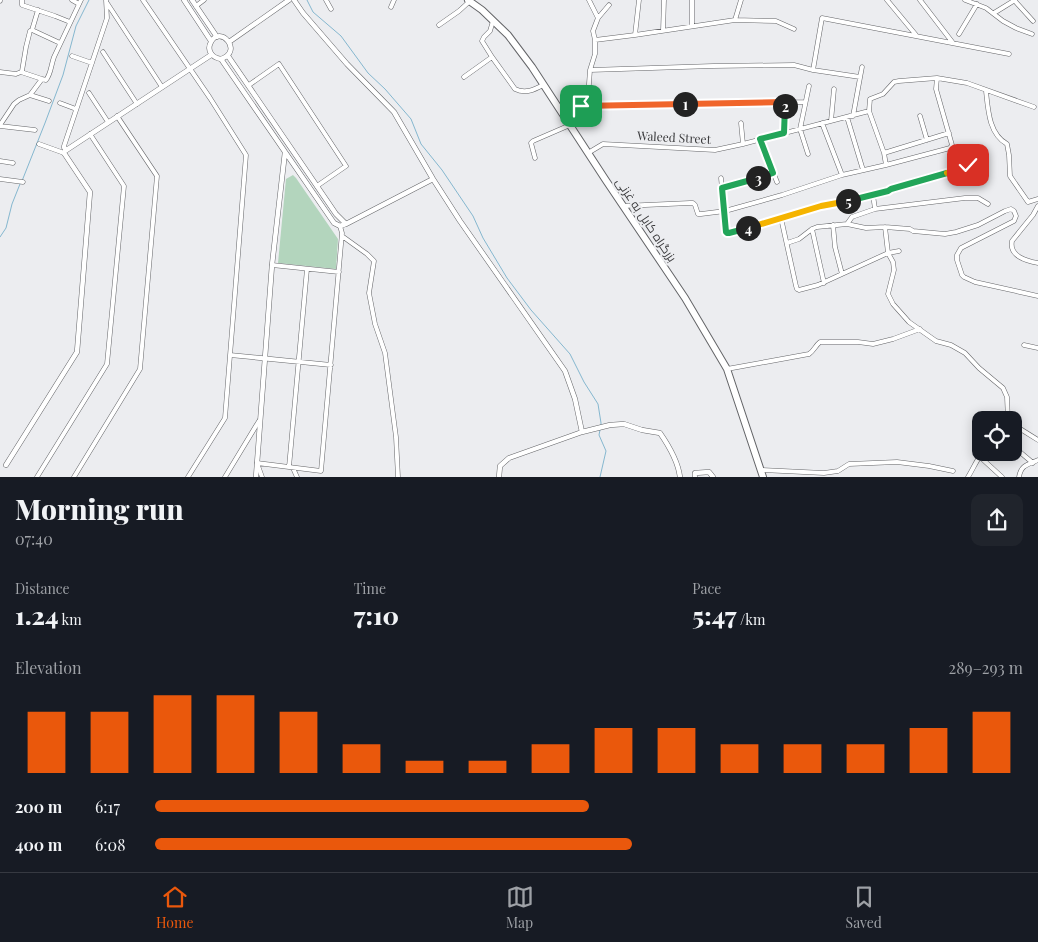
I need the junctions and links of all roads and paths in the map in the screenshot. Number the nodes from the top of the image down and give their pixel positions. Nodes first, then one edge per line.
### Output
1 (22, 0) edge
2 (72, 0) edge
3 (143, 0) edge
4 (184, 0) edge
5 (192, 0) edge
6 (204, 0) edge
7 (289, 0) edge
8 (294, 0) edge
9 (326, 0) edge
10 (394, 0) edge
11 (469, 0) edge
12 (589, 0) edge
13 (639, 0) edge
14 (664, 0) edge
15 (692, 0) edge
16 (741, 0) edge
17 (887, 0) edge
18 (920, 0) edge
19 (965, 0) edge
20 (1015, 0) edge
21 (106, 1) edge
22 (80, 2) edge
23 (977, 4) junction
24 (609, 5) dead end
25 (196, 6) junction
26 (391, 8) dead end
27 (331, 9) dead end
28 (38, 10) junction
29 (994, 13) junction
30 (598, 18) junction
31 (735, 20) junction
32 (493, 21) junction
33 (1033, 21) dead end
34 (70, 22) junction
35 (439, 26) dead end
36 (692, 26) junction
37 (794, 29) dead end
38 (32, 30) junction
39 (663, 31) junction
40 (959, 34) dead end
41 (1032, 34) dead end
42 (636, 35) junction
43 (916, 36) junction
44 (217, 37) junction
45 (595, 40) junction
46 (211, 41) junction
47 (229, 42) junction
48 (60, 43) junction
49 (953, 43) junction
50 (103, 52) dead end
51 (1009, 54) dead end
52 (211, 55) junction
53 (72, 56) dead end
54 (228, 56) junction
55 (492, 57) junction
56 (221, 59) junction
57 (92, 63) junction
58 (862, 68) dead end
59 (190, 69) junction
60 (590, 70) junction
61 (813, 70) junction
62 (0, 72) edge
63 (21, 72) junction
64 (464, 76) dead end
65 (860, 77) junction
66 (937, 78) junction
67 (42, 79) junction
68 (248, 85) junction
69 (543, 85) junction
70 (809, 86) dead end
71 (162, 87) junction
72 (834, 89) dead end
73 (986, 91) junction
74 (90, 93) dead end
75 (30, 95) junction
76 (49, 101) dead end
77 (785, 102) junction
78 (805, 102) junction
79 (60, 103) dead end
80 (137, 104) junction
81 (581, 106) junction
82 (1034, 107) dead end
83 (76, 109) junction
84 (869, 111) junction
85 (117, 116) junction
86 (853, 116) junction
87 (920, 116) dead end
88 (846, 117) junction
89 (565, 118) junction
90 (831, 121) junction
91 (108, 122) junction
92 (741, 123) dead end
93 (822, 123) junction
94 (570, 125) junction
95 (0, 126) edge
96 (800, 129) junction
97 (35, 130) dead end
98 (784, 133) junction
99 (949, 133) junction
100 (90, 134) junction
101 (760, 139) junction
102 (927, 140) junction
103 (40, 144) dead end
104 (743, 144) junction
105 (66, 151) junction
106 (285, 152) junction
107 (588, 153) junction
108 (884, 153) junction
109 (808, 154) dead end
110 (977, 157) dead end
111 (535, 158) dead end
112 (0, 161) edge
113 (13, 164) dead end
114 (886, 165) junction
115 (863, 170) junction
116 (773, 173) junction
117 (842, 175) junction
118 (721, 178) dead end
119 (0, 179) edge
120 (433, 179) junction
121 (23, 182) dead end
122 (776, 182) dead end
123 (317, 186) junction
124 (722, 188) junction
125 (873, 195) junction
126 (1038, 199) edge
127 (988, 204) dead end
128 (623, 206) junction
129 (1038, 206) edge
130 (875, 209) junction
131 (725, 211) junction
132 (781, 218) junction
133 (346, 224) junction
134 (847, 224) junction
135 (833, 225) junction
136 (340, 226) junction
137 (885, 227) junction
138 (812, 229) junction
139 (342, 236) junction
140 (787, 243) junction
141 (899, 251) dead end
142 (888, 253) junction
143 (1038, 262) edge
144 (272, 265) junction
145 (307, 269) junction
146 (339, 272) junction
147 (842, 274) junction
148 (824, 283) junction
149 (1038, 296) edge
150 (920, 328) junction
151 (1024, 345) dead end
152 (1038, 348) edge
153 (230, 355) junction
154 (265, 359) junction
155 (298, 362) junction
156 (330, 365) junction
157 (727, 369) junction
158 (1008, 411) edge
159 (260, 420) junction
160 (1022, 430) edge
161 (582, 432) junction
162 (1038, 440) edge
163 (1022, 453) edge
164 (1038, 460) edge
165 (977, 461) edge
166 (984, 461) edge
167 (1033, 462) junction
168 (257, 464) junction
169 (6, 465) dead end
170 (291, 468) junction
171 (953, 471) dead end
172 (762, 474) edge
173 (37, 477) edge
174 (74, 477) edge
175 (188, 477) edge
176 (226, 477) edge
177 (256, 477) edge
178 (262, 477) edge
179 (297, 477) edge
180 (398, 477) edge
181 (499, 477) edge
182 (680, 477) edge
183 (695, 477) edge
184 (713, 477) edge
185 (968, 477) edge
186 (1002, 477) edge
187 (1019, 477) edge

1 - 28 street
2 - 22 street
3 - 59 street
4 - 46 street
5 - 25 street
6 - 25 street
7 - 47 street
8 - 120 street
9 - 27 street
10 - 26 street
11 - 32 highway, بزرگراه کابل به غزنی
11 - 35 street
12 - 30 street
13 - 42 street
14 - 39 street
15 - 36 street
16 - 31 street
17 - 43 street
18 - 49 street
19 - 23 street
20 - 29 street
20 - 33 street
21 - 57 street
21 - 71 street
22 - 34 street
23 - 29 street
23 - 40 street
24 - 30 street
25 - 44 street
28 - 34 street
28 - 38 street
29 - 41 street
30 - 45 street
31 - 36 street
31 - 37 street
32 - 55 street
32 - 69 highway, بزرگراه کابل به غزنی
34 - 48 street
36 - 39 street
38 - 48 street
38 - 63 street
39 - 42 street
42 - 45 street
43 - 49 street
43 - 61 street
44 - 46 street
44 - 47 street
45 - 60 street
46 - 52 street
47 - 54 street
48 - 67 street
49 - 51 street
50 - 80 street
52 - 56 street
52 - 59 street
53 - 57 street
54 - 56 street
54 - 68 street
55 - 64 street
55 - 69 street
56 - 106 street
57 - 83 street
58 - 65 street
59 - 71 street
59 - 153 street
60 - 61 street
60 - 81 street
61 - 65 street
62 - 63 street
63 - 67 street
65 - 86 street
66 - 73 street
66 - 84 street
66 - 99 street
67 - 75 street
68 - 123 street
68 - 123 street
69 - 89 highway, بزرگراه کابل به غزنی
70 - 78 street
71 - 80 street
72 - 90 street
73 - 82 street
73 - 126 street
74 - 91 street
75 - 76 street
75 - 95 street
77 - 78 street
77 - 81 street
77 - 98 street
78 - 96 street
79 - 83 street
80 - 85 street
81 - 89 street
83 - 105 street
84 - 86 street, Waleed Street
84 - 108 street
85 - 91 street
85 - 174 street
86 - 88 street, Waleed Street
87 - 102 street
88 - 90 street, Waleed Street
88 - 115 street
89 - 94 highway, بزرگراه کابل به غزنی
90 - 93 street, Waleed Street
91 - 100 street
92 - 104 street
93 - 96 street, Waleed Street
93 - 117 street
94 - 107 highway, بزرگراه کابل به غزنی
94 - 111 street
95 - 97 street
96 - 98 street, Waleed Street
96 - 109 street
98 - 101 street, Waleed Street
99 - 102 street
99 - 114 street
100 - 105 street
100 - 173 street
101 - 104 street, Waleed Street
101 - 116 street
102 - 108 street
103 - 105 street
104 - 107 street, Waleed Street
105 - 169 street
106 - 136 street
106 - 144 street
107 - 128 highway, بزرگراه کابل به غزنی
108 - 114 street
110 - 125 street
112 - 113 street
114 - 115 street
115 - 117 street
116 - 122 street
116 - 124 street
117 - 131 street
118 - 124 street
119 - 121 street
120 - 133 street
120 - 161 street
123 - 133 street
124 - 131 street
125 - 130 street
125 - 132 street
127 - 130 street
128 - 131 street
128 - 157 highway, بزرگراه کابل به غزنی
129 - 143 street
130 - 134 street
131 - 132 street
132 - 140 street
133 - 136 street
134 - 135 street
134 - 137 street
135 - 138 street
135 - 147 street
136 - 139 street
137 - 142 street
137 - 149 street
138 - 140 street
138 - 148 street
139 - 146 street
139 - 180 street
140 - 148 street
141 - 142 street
142 - 147 street
142 - 150 street
144 - 145 street
144 - 154 street
145 - 146 street
145 - 155 street
146 - 156 street
147 - 148 street
150 - 157 street
150 - 158 street
151 - 152 street
153 - 154 street
153 - 175 street
154 - 155 street
154 - 159 street
155 - 156 street
155 - 170 street
156 - 170 street
157 - 172 highway, بزرگراه کابل به غزنی
159 - 168 street
159 - 176 street
160 - 162 street
161 - 181 street
161 - 182 street
163 - 167 street
164 - 167 street
165 - 185 street
166 - 186 street
167 - 187 street
168 - 170 street
168 - 177 street
168 - 178 street
170 - 179 street
171 - 172 street
183 - 184 street

